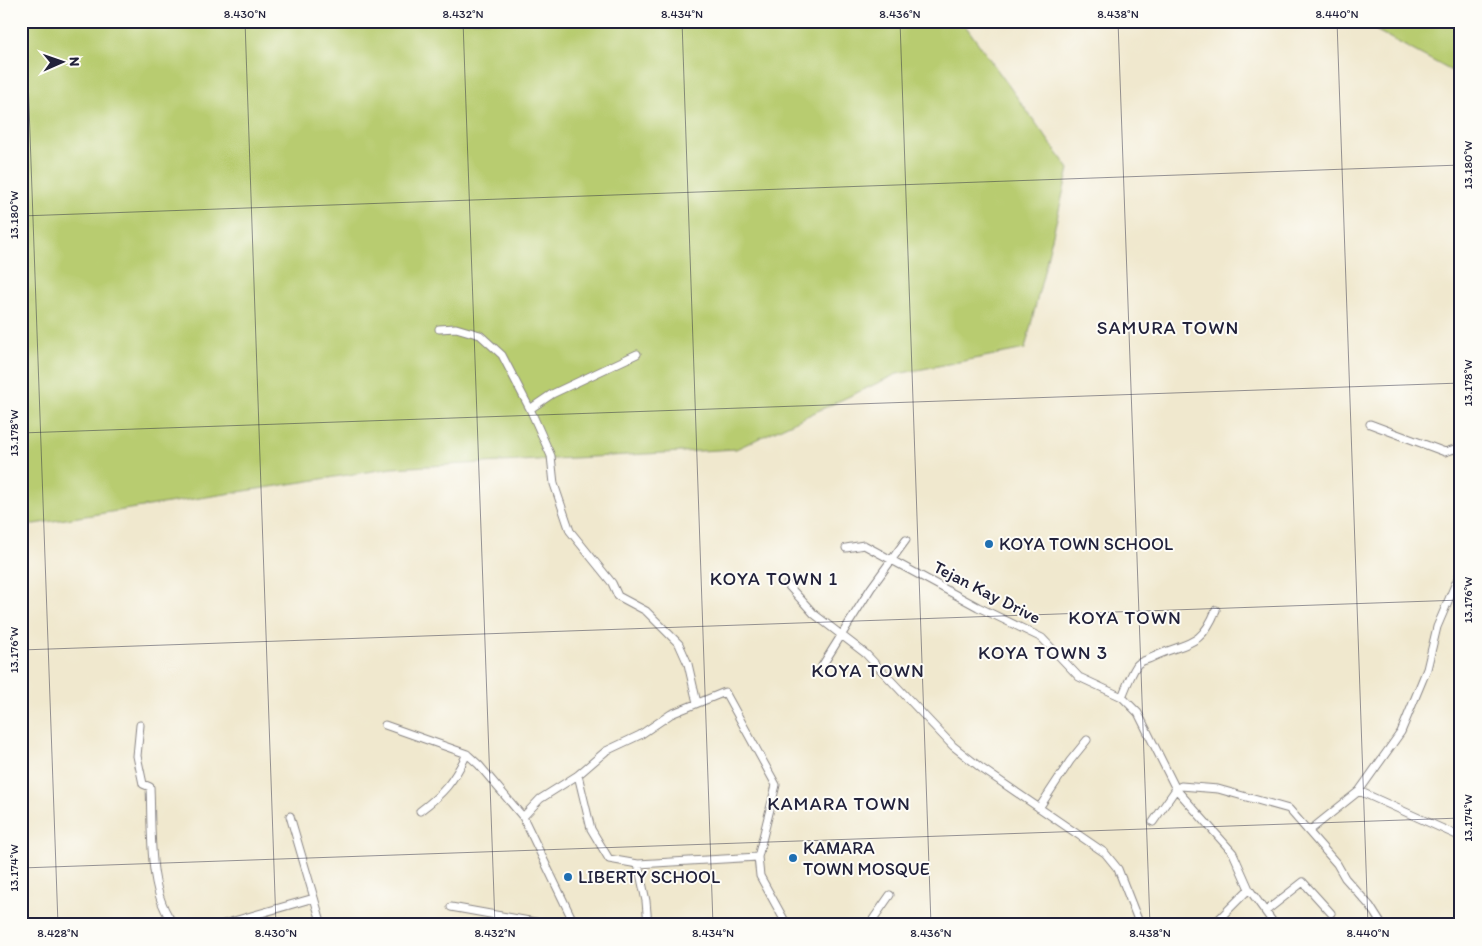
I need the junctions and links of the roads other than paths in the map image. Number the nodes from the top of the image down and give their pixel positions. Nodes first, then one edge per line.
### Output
1 (439, 329) dead end
2 (637, 354) dead end
3 (530, 409) junction
4 (1370, 424) dead end
5 (1461, 447) edge
6 (906, 540) dead end
7 (846, 548) dead end
8 (893, 559) junction
9 (1461, 571) edge
10 (787, 584) dead end
11 (1216, 610) dead end
12 (843, 635) junction
13 (822, 666) dead end
14 (1122, 696) junction
15 (697, 704) junction
16 (140, 725) dead end
17 (385, 725) dead end
18 (1088, 740) dead end
19 (467, 754) junction
20 (578, 775) junction
21 (1176, 789) junction
22 (1358, 791) junction
23 (1039, 808) junction
24 (420, 811) dead end
25 (290, 816) dead end
26 (523, 818) junction
27 (1153, 822) dead end
28 (1309, 832) junction
29 (1461, 838) edge
30 (758, 857) junction
31 (638, 864) junction
32 (1249, 889) junction
33 (890, 895) dead end
34 (314, 898) junction
35 (451, 907) dead end
36 (1266, 911) junction
37 (1331, 913) dead end
38 (253, 916) junction
39 (175, 925) edge
40 (220, 925) edge
41 (256, 925) edge
42 (322, 925) edge
43 (552, 925) edge
44 (576, 925) edge
45 (648, 925) edge
46 (786, 925) edge
47 (869, 925) edge
48 (1140, 925) edge
49 (1213, 925) edge
50 (1275, 925) edge
51 (1382, 925) edge

1 - 3 street
2 - 3 street
3 - 15 street
4 - 5 street
6 - 8 street
7 - 8 street, Tejan Kay Drive
8 - 12 street
8 - 14 street, Tejan Kay Drive
9 - 22 street
10 - 12 street
11 - 14 street
12 - 13 street
12 - 23 street
14 - 21 street, Tejan Kay Drive
15 - 20 street
15 - 30 street
16 - 39 street
17 - 19 street
18 - 23 street
19 - 24 street
19 - 26 street
20 - 26 street
20 - 31 street
21 - 27 street
21 - 28 street
21 - 32 street, Tejan Kay Drive
22 - 28 street
22 - 29 street
23 - 48 street
25 - 34 street
26 - 44 street
28 - 51 street
30 - 31 street
30 - 46 street
31 - 45 street
32 - 36 street, Tejan Kay Drive
32 - 49 street
33 - 47 street
34 - 38 street
34 - 42 street
35 - 43 street
36 - 37 street
36 - 50 street, Tejan Kay Drive
38 - 40 street
38 - 41 street

